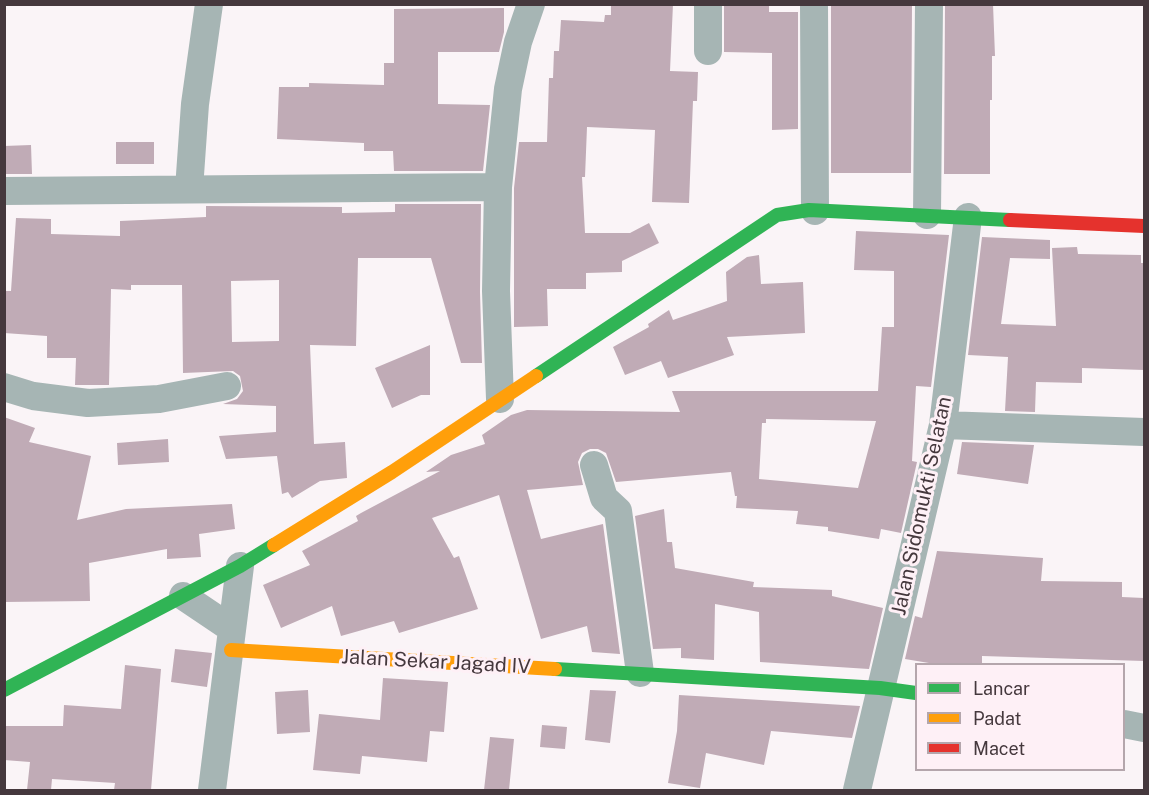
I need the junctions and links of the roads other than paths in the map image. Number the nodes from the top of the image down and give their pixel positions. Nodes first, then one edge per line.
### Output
1 (209, 4) edge
2 (531, 4) edge
3 (708, 4) edge
4 (814, 4) edge
5 (929, 4) edge
6 (708, 51) dead end
7 (498, 187) junction
8 (189, 189) junction
9 (4, 191) edge
10 (926, 208) junction
11 (808, 211) junction
12 (968, 217) junction
13 (1144, 226) edge
14 (227, 386) dead end
15 (4, 387) edge
16 (500, 399) junction
17 (943, 425) junction
18 (1144, 432) edge
19 (594, 465) dead end
20 (240, 566) junction
21 (183, 596) junction
22 (231, 640) junction
23 (640, 673) junction
24 (880, 688) junction
25 (4, 690) edge
26 (915, 693) edge
27 (1125, 724) edge
28 (1144, 728) edge
29 (212, 790) edge
30 (857, 790) edge

1 - 8 street
2 - 7 street
3 - 6 street
4 - 11 street
5 - 10 street
7 - 8 street
7 - 16 street
8 - 9 street
10 - 11 street
10 - 12 street
11 - 16 street
12 - 13 street
12 - 17 street, Jalan Sidomukti Selatan
14 - 15 street
16 - 20 street
17 - 18 street
17 - 24 street, Jalan Sidomukti Selatan
19 - 23 street
20 - 21 street
20 - 22 street
21 - 22 street
21 - 25 street
22 - 23 street, Jalan Sekar Jagad IV
22 - 29 street
23 - 24 street, Jalan Sekar Jagad IV
24 - 26 street, Jalan Sekar Jagad IV
24 - 30 street, Jalan Sidomukti Selatan
27 - 28 street

